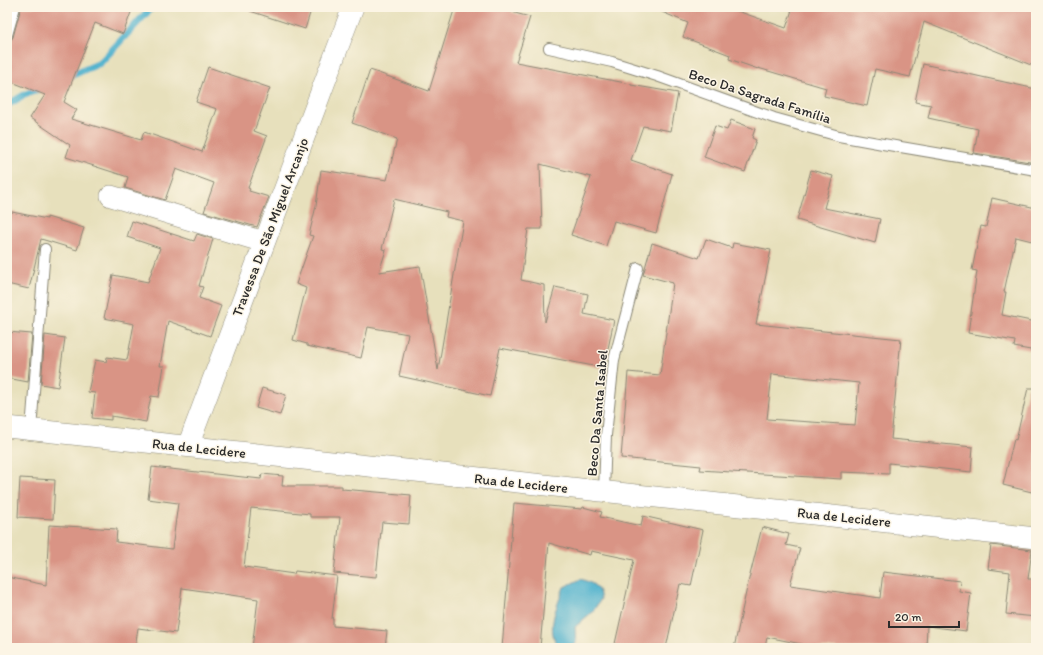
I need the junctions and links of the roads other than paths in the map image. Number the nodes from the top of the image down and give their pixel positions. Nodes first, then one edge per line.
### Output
1 (15, 7) edge
2 (353, 7) edge
3 (7, 36) edge
4 (549, 48) dead end
5 (1036, 170) edge
6 (110, 196) dead end
7 (264, 242) junction
8 (45, 249) dead end
9 (638, 268) dead end
10 (7, 427) edge
11 (31, 430) junction
12 (188, 446) junction
13 (604, 492) junction
14 (1036, 538) edge

1 - 3 lane
2 - 7 street, Travessa De São Miguel Arcanjo
4 - 5 lane, Beco Da Sagrada Família
6 - 7 street
7 - 12 street, Travessa De São Miguel Arcanjo
8 - 11 lane
9 - 13 lane, Beco Da Santa Isabel
10 - 11 street, Rua de Lecidere
11 - 12 street, Rua de Lecidere
12 - 13 street, Rua de Lecidere
13 - 14 street, Rua de Lecidere

